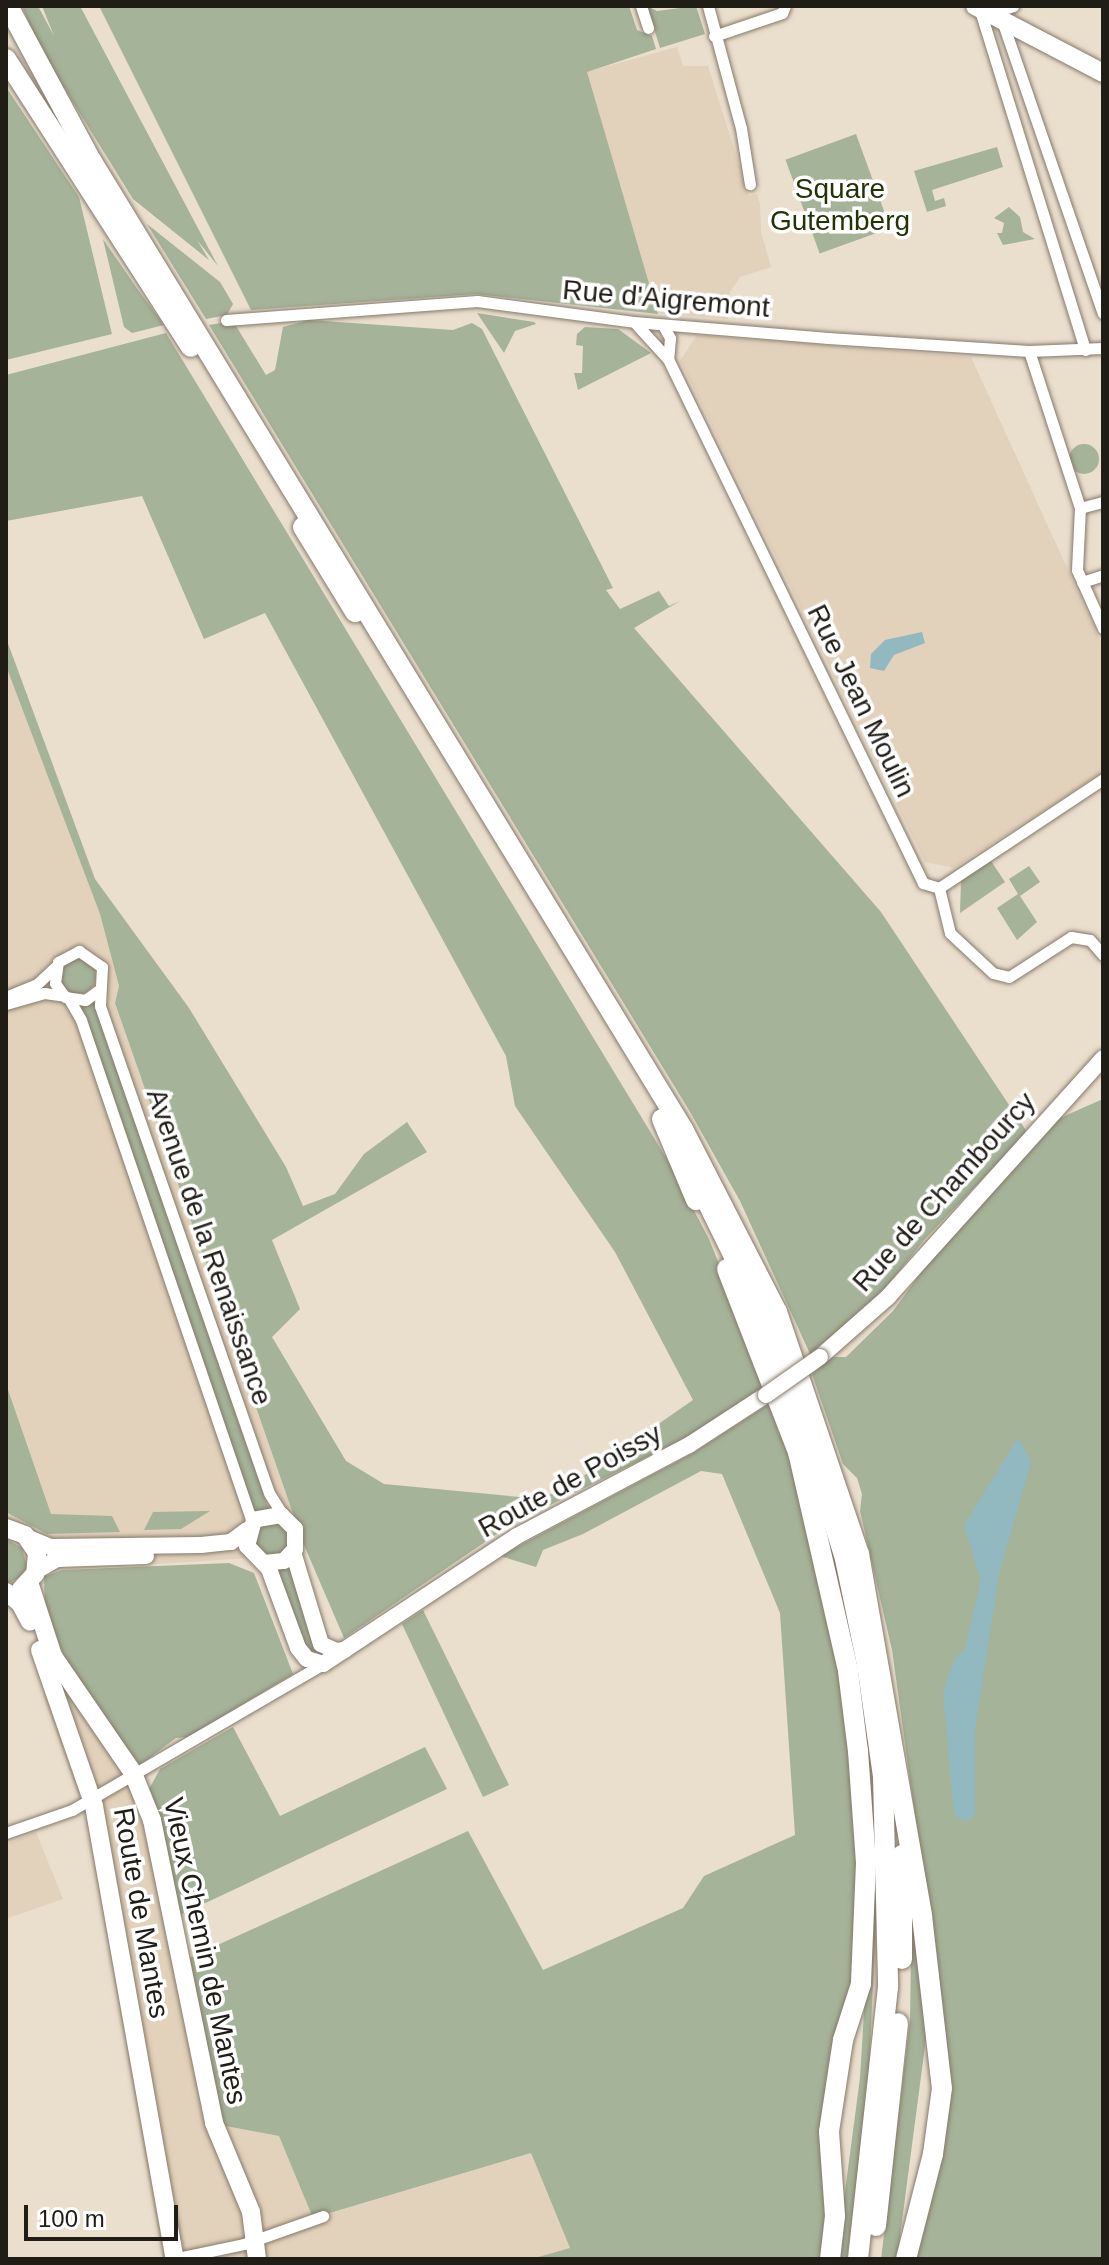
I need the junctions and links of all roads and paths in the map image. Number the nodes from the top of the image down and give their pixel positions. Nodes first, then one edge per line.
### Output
1 (8, 6) edge
2 (641, 6) edge
3 (708, 6) edge
4 (785, 6) edge
5 (992, 9) edge
6 (648, 28) dead end
7 (6, 34) edge
8 (714, 36) junction
9 (6, 59) edge
10 (1103, 73) edge
11 (6, 74) edge
12 (84, 165) junction
13 (750, 184) dead end
14 (1103, 313) edge
15 (226, 320) dead end
16 (634, 322) junction
17 (667, 330) junction
18 (656, 341) junction
19 (1103, 348) edge
20 (1085, 350) junction
21 (1029, 351) junction
22 (668, 359) junction
23 (1103, 502) edge
24 (1080, 508) junction
25 (1103, 575) edge
26 (1082, 582) junction
27 (1103, 628) edge
28 (1103, 779) edge
29 (939, 888) junction
30 (1103, 955) edge
31 (56, 966) junction
32 (99, 990) junction
33 (6, 997) edge
34 (67, 998) junction
35 (6, 1004) edge
36 (1103, 1058) edge
37 (662, 1119) junction
38 (820, 1357) joint
39 (284, 1517) junction
40 (250, 1526) junction
41 (7, 1527) edge
42 (29, 1538) junction
43 (293, 1552) junction
44 (259, 1560) junction
45 (32, 1577) junction
46 (6, 1592) edge
47 (345, 1650) junction
48 (323, 1664) junction
49 (899, 1767) junction
50 (133, 1773) junction
51 (90, 1797) junction
52 (6, 1833) edge
53 (323, 2216) dead end
54 (255, 2237) junction
55 (174, 2259) edge
56 (257, 2259) edge
57 (830, 2259) edge
58 (858, 2259) edge
59 (871, 2259) edge
60 (906, 2259) edge

1 - 12 highway
2 - 6 street
3 - 8 street
4 - 8 street
5 - 10 main road
5 - 14 street
5 - 20 street
7 - 12 highway
8 - 13 street
9 - 12 highway
11 - 12 highway
12 - 37 highway
12 - 49 highway
15 - 16 street, Rue d'Aigremont
16 - 17 street, Rue d'Aigremont
16 - 18 street, Rue Jean Moulin
17 - 18 street
17 - 21 street, Rue d'Aigremont
17 - 22 street
18 - 22 street, Rue Jean Moulin
19 - 20 street, Rue d'Aigremont
20 - 21 street, Rue d'Aigremont
21 - 24 street
22 - 29 street, Rue Jean Moulin
23 - 24 street
24 - 26 street
25 - 26 street
26 - 27 street
28 - 29 street
29 - 30 street
31 - 32 street
31 - 33 street
31 - 34 street
32 - 34 street
32 - 39 street, Avenue de la Renaissance
34 - 35 street
34 - 40 street, Avenue de la Renaissance
36 - 38 street, Rue de Chambourcy
37 - 57 highway
37 - 58 highway
38 - 47 street, Route de Poissy, bridge
39 - 40 street
39 - 43 street
40 - 42 street
40 - 44 street
41 - 42 main road
42 - 45 main road, Vieux Chemin de Mantes
43 - 44 street
43 - 47 street
44 - 45 street
44 - 48 street
45 - 46 main road
45 - 50 main road, Vieux Chemin de Mantes
46 - 51 main road, Route de Mantes
47 - 48 street, Route de Poissy
48 - 50 street, Route de Poissy
49 - 59 highway
49 - 60 highway
50 - 51 street, Route de Poissy
50 - 54 main road, Vieux Chemin de Mantes
51 - 52 street, Route de Poissy
51 - 55 main road, Route de Mantes
53 - 54 street
54 - 55 street
54 - 56 main road, Vieux Chemin de Mantes

